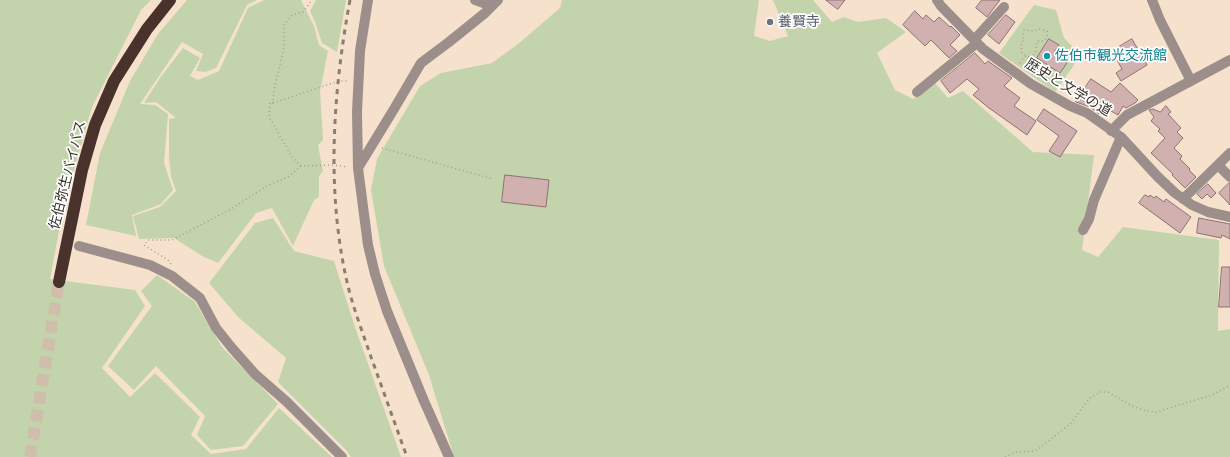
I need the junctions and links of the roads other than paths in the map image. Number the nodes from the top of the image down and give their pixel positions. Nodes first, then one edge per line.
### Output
1 (170, 0) edge
2 (368, 0) edge
3 (475, 0) edge
4 (937, 0) edge
5 (1152, 0) edge
6 (495, 3) edge
7 (1004, 7) dead end
8 (975, 42) junction
9 (1230, 60) edge
10 (1191, 81) junction
11 (917, 92) dead end
12 (1111, 131) junction
13 (1121, 137) junction
14 (1230, 153) edge
15 (1218, 164) junction
16 (358, 168) junction
17 (1230, 176) edge
18 (1183, 198) junction
19 (1230, 217) edge
20 (1083, 230) dead end
21 (80, 246) dead end
22 (59, 282) tunnel mouth
23 (342, 457) edge
24 (449, 457) edge

1 - 22 highway, 佐伯弥生バイパス
2 - 16 street
3 - 6 street
4 - 8 street, 歴史と文学の道
5 - 10 street
6 - 16 street
7 - 8 street
8 - 11 street
8 - 12 street, 歴史と文学の道
9 - 10 street
10 - 12 street
12 - 13 street, 歴史と文学の道
13 - 18 street, 歴史と文学の道
13 - 20 street
14 - 15 street
15 - 17 street
15 - 18 street
16 - 24 street
18 - 19 street, 歴史と文学の道
21 - 23 street

